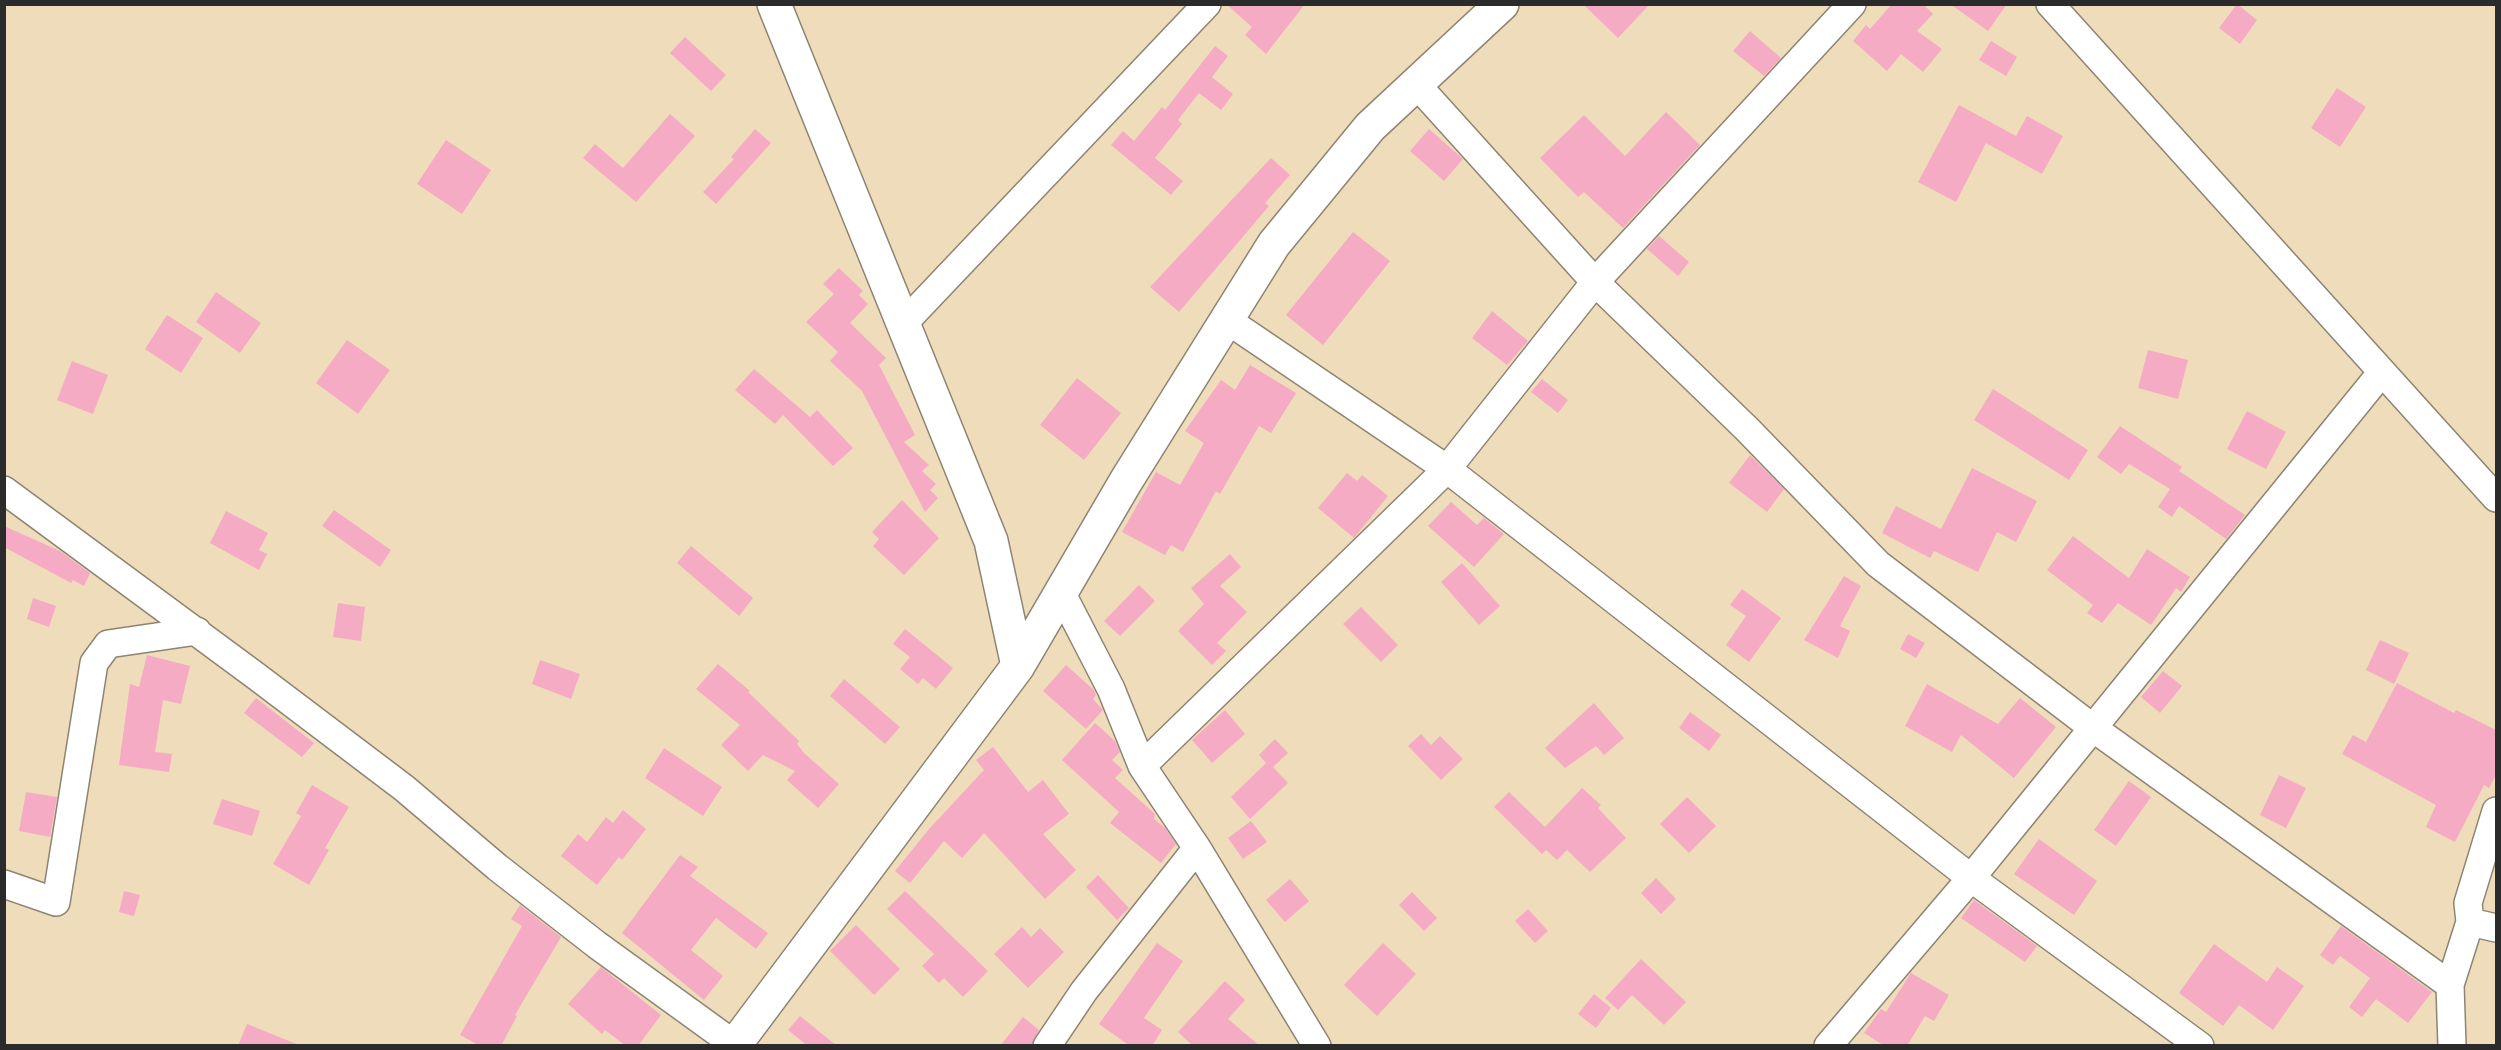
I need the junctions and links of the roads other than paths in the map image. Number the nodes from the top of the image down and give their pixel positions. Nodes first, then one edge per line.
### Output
1 (774, 4) edge
2 (1207, 4) edge
3 (1502, 4) edge
4 (1852, 4) edge
5 (2050, 4) edge
6 (1417, 85) junction
7 (1595, 282) junction
8 (1227, 320) junction
9 (903, 324) junction
10 (2382, 372) junction
11 (1447, 469) junction
12 (4, 490) edge
13 (2496, 498) edge
14 (1061, 592) junction
15 (197, 631) junction
16 (1018, 666) junction
17 (2093, 728) junction
18 (1142, 766) junction
19 (2496, 811) edge
20 (1197, 848) junction
21 (1971, 878) junction
22 (4, 884) edge
23 (2470, 922) junction
24 (2496, 928) edge
25 (2450, 985) junction
26 (734, 1045) edge
27 (1047, 1046) edge
28 (1317, 1046) edge
29 (1828, 1046) edge
30 (2200, 1046) edge
31 (2452, 1046) edge

1 - 9 main road
2 - 9 street
3 - 6 main road
4 - 7 street
5 - 10 street
6 - 7 street
6 - 8 main road
7 - 11 street
7 - 17 street
8 - 11 street
8 - 14 main road
9 - 16 main road
10 - 13 street
10 - 17 street
11 - 18 street
11 - 21 street
12 - 15 street
14 - 16 main road
14 - 18 street
15 - 22 street
15 - 26 street
16 - 26 main road
17 - 21 street
17 - 25 street
18 - 20 street
19 - 23 street
20 - 27 street
20 - 28 street
21 - 29 street
21 - 30 street
23 - 24 street
23 - 25 street
25 - 31 street

